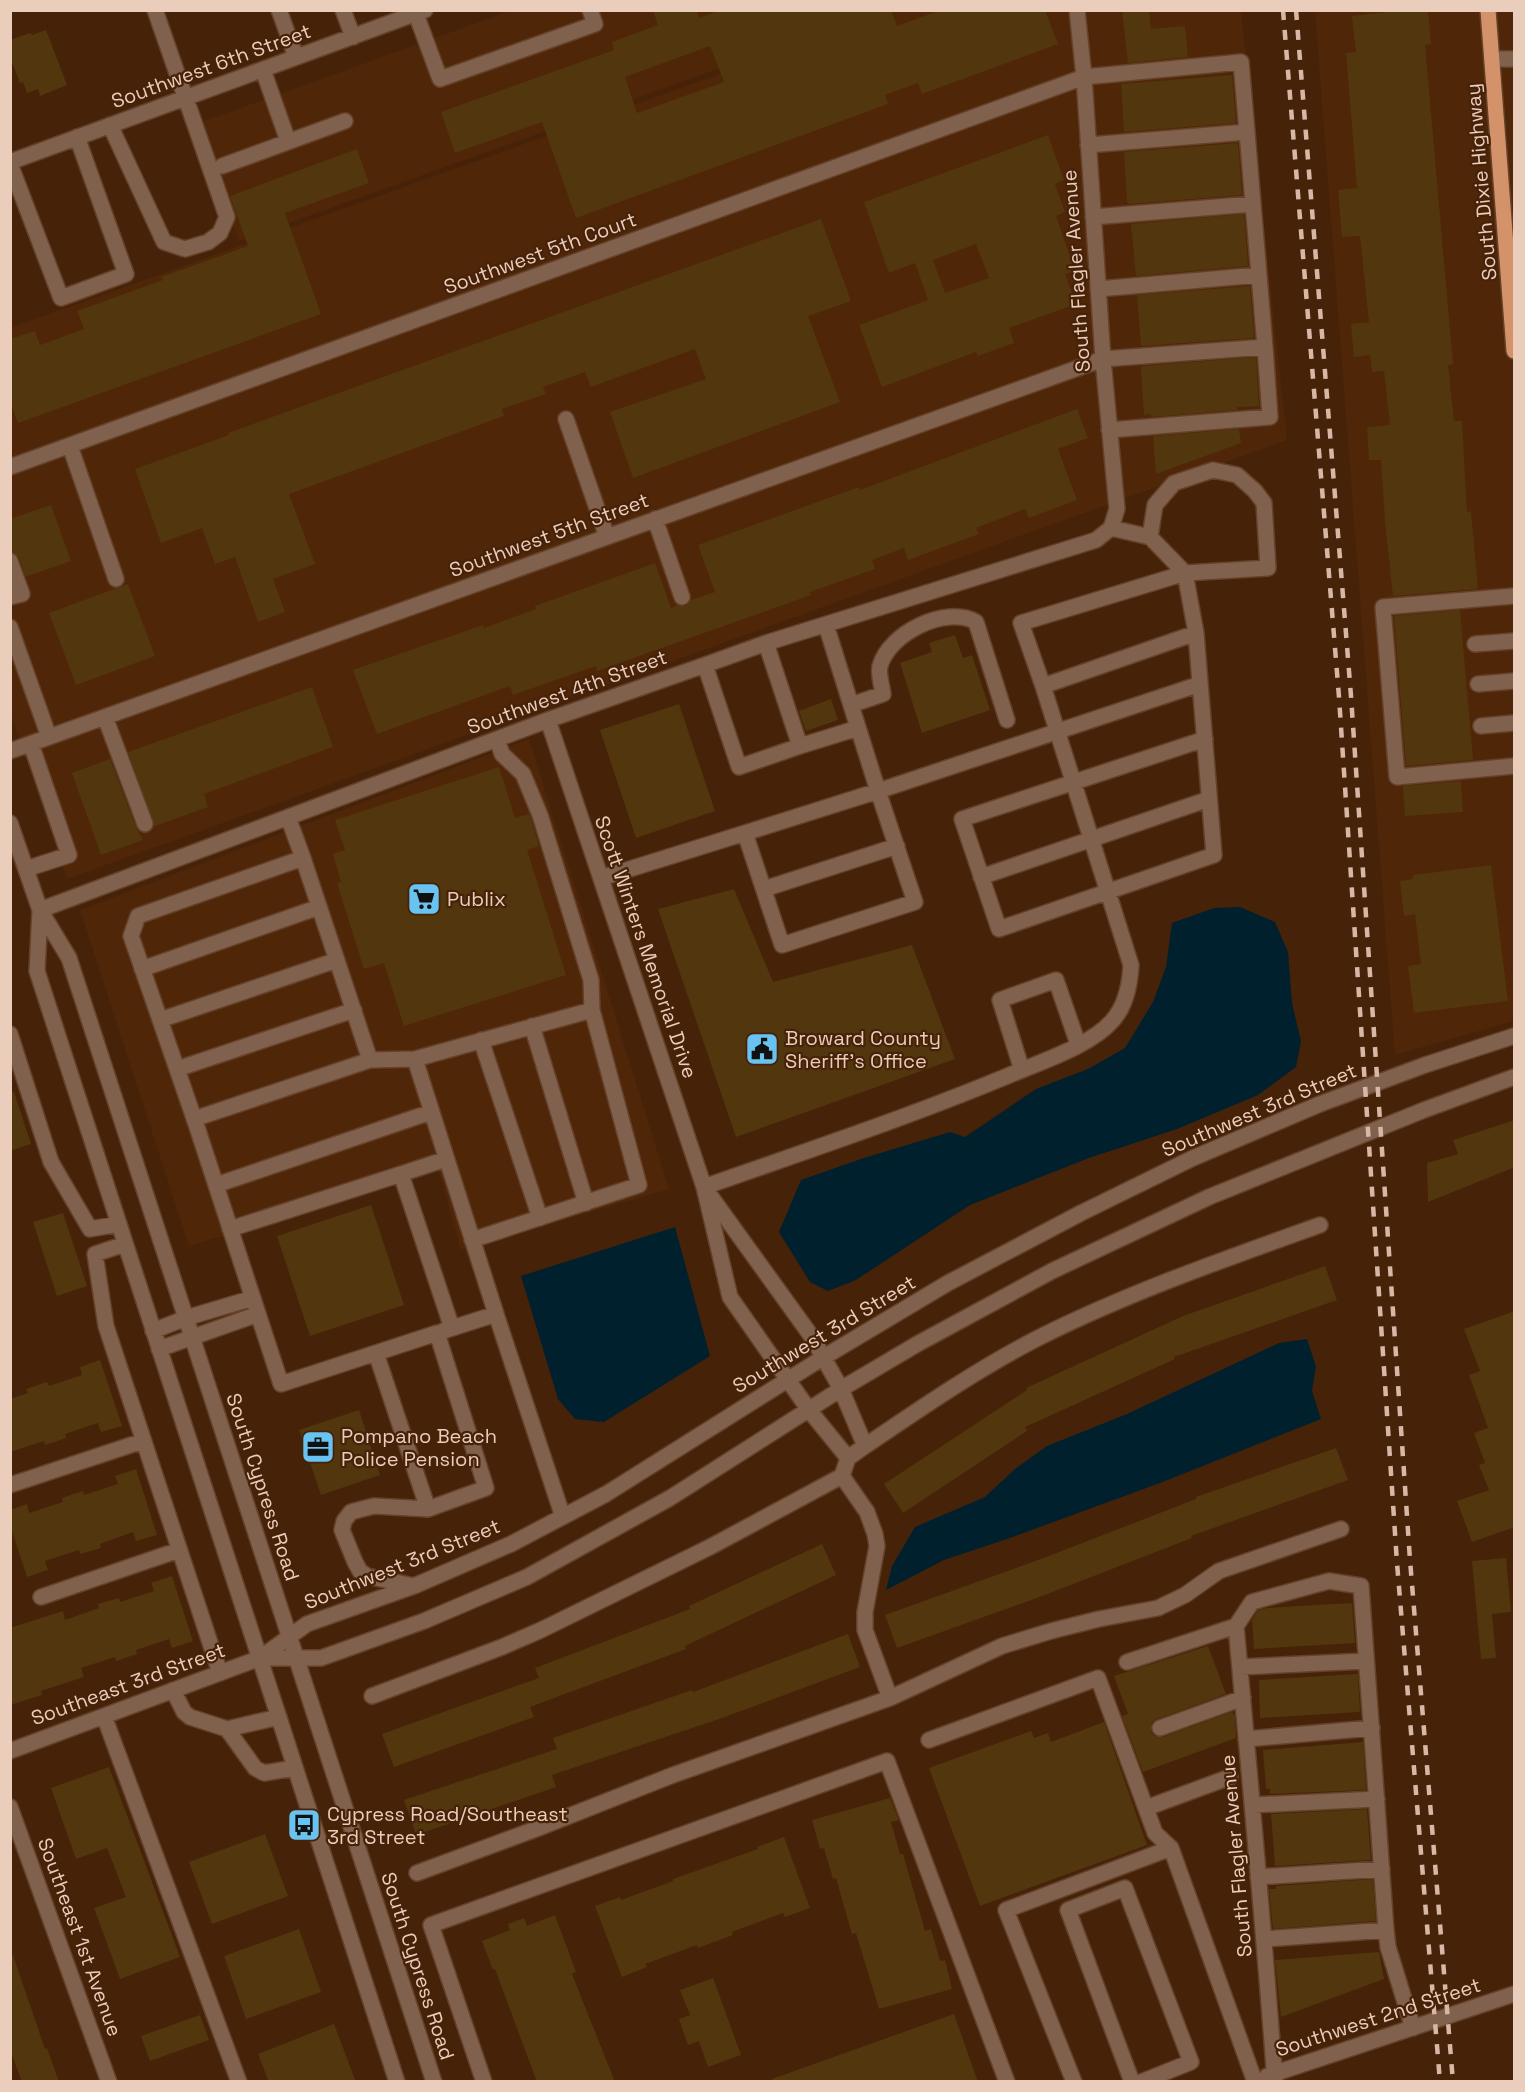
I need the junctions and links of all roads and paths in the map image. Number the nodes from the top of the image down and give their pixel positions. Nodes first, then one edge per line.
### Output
1 (155, 10) edge
2 (279, 10) edge
3 (343, 10) edge
4 (591, 10) edge
5 (1077, 10) edge
6 (1488, 10) edge
7 (420, 12) edge
8 (353, 37) junction
9 (296, 57) junction
10 (1492, 59) junction
11 (1515, 59) edge
12 (263, 70) junction
13 (1083, 77) junction
14 (185, 98) junction
15 (345, 121) dead end
16 (111, 125) junction
17 (1247, 132) junction
18 (77, 137) junction
19 (288, 141) junction
20 (1088, 145) junction
21 (10, 163) edge
22 (222, 166) dead end
23 (1253, 204) junction
24 (1093, 217) junction
25 (1259, 276) junction
26 (1098, 288) junction
27 (1513, 298) edge
28 (1265, 347) junction
29 (1515, 351) edge
30 (1102, 358) junction
31 (566, 419) dead end
32 (1109, 430) junction
33 (70, 446) junction
34 (10, 467) edge
35 (655, 519) junction
36 (1111, 528) junction
37 (607, 537) junction
38 (1149, 537) junction
39 (10, 561) edge
40 (1185, 573) junction
41 (117, 579) dead end
42 (1515, 596) edge
43 (10, 597) edge
44 (682, 597) dead end
45 (826, 625) junction
46 (10, 627) edge
47 (1196, 633) junction
48 (1515, 641) edge
49 (766, 644) junction
50 (1475, 644) dead end
51 (705, 665) junction
52 (1515, 681) edge
53 (1200, 684) junction
54 (1478, 684) dead end
55 (1042, 686) junction
56 (851, 705) junction
57 (105, 717) junction
58 (548, 720) junction
59 (1007, 720) dead end
60 (1515, 723) edge
61 (1480, 726) dead end
62 (858, 728) junction
63 (1057, 731) junction
64 (49, 737) junction
65 (496, 739) junction
66 (1204, 740) junction
67 (31, 744) junction
68 (800, 746) junction
69 (10, 751) edge
70 (1515, 766) edge
71 (1072, 781) junction
72 (878, 791) junction
73 (1209, 799) junction
74 (288, 818) junction
75 (10, 823) edge
76 (145, 824) dead end
77 (745, 833) junction
78 (1091, 839) junction
79 (897, 846) junction
80 (303, 858) junction
81 (26, 869) junction
82 (981, 877) junction
83 (601, 878) junction
84 (764, 889) junction
85 (1107, 892) junction
86 (319, 907) junction
87 (40, 910) junction
88 (337, 960) junction
89 (142, 969) junction
90 (354, 1010) junction
91 (592, 1010) junction
92 (160, 1020) junction
93 (532, 1026) junction
94 (10, 1034) edge
95 (1515, 1036) edge
96 (481, 1040) junction
97 (1078, 1044) junction
98 (14, 1054) edge
99 (414, 1059) junction
100 (370, 1060) junction
101 (177, 1069) junction
102 (1022, 1070) junction
103 (1515, 1077) edge
104 (431, 1112) junction
105 (194, 1119) junction
106 (446, 1159) junction
107 (401, 1174) junction
108 (216, 1185) junction
109 (704, 1187) junction
110 (586, 1203) junction
111 (540, 1218) junction
112 (119, 1224) junction
113 (1320, 1225) dead end
114 (230, 1229) junction
115 (472, 1240) junction
116 (125, 1244) junction
117 (253, 1298) junction
118 (258, 1314) junction
119 (496, 1314) junction
120 (186, 1318) junction
121 (452, 1328) junction
122 (153, 1331) junction
123 (437, 1333) junction
124 (192, 1336) junction
125 (159, 1349) junction
126 (376, 1353) junction
127 (824, 1357) junction
128 (788, 1379) junction
129 (842, 1389) junction
130 (809, 1410) junction
131 (143, 1441) junction
132 (865, 1446) junction
133 (848, 1458) junction
134 (842, 1476) junction
135 (10, 1485) edge
136 (428, 1509) junction
137 (563, 1517) junction
138 (1341, 1529) dead end
139 (179, 1550) junction
140 (414, 1586) junction
141 (41, 1597) dead end
142 (1236, 1626) junction
143 (290, 1636) junction
144 (260, 1658) junction
145 (296, 1658) junction
146 (1366, 1661) junction
147 (1127, 1662) dead end
148 (1240, 1667) junction
149 (220, 1673) junction
150 (173, 1690) junction
151 (372, 1696) dead end
152 (890, 1698) junction
153 (1243, 1698) junction
154 (104, 1716) junction
155 (279, 1717) junction
156 (1160, 1728) dead end
157 (1372, 1728) junction
158 (227, 1729) junction
159 (1246, 1739) junction
160 (928, 1740) dead end
161 (10, 1750) edge
162 (295, 1768) junction
163 (1230, 1777) dead end
164 (1377, 1799) junction
165 (1252, 1805) junction
166 (10, 1807) edge
167 (1146, 1808) junction
168 (1171, 1848) junction
169 (1382, 1869) junction
170 (417, 1873) dead end
171 (1258, 1877) junction
172 (1386, 1930) junction
173 (1265, 1939) junction
174 (1515, 1994) edge
175 (1413, 2028) junction
176 (1275, 2077) edge
177 (109, 2082) edge
178 (239, 2082) edge
179 (397, 2082) edge
180 (434, 2082) edge
181 (484, 2082) edge
182 (1007, 2082) edge
183 (1074, 2082) edge
184 (1132, 2082) edge
185 (1141, 2082) edge
186 (1256, 2082) edge

1 - 14 street
2 - 9 street
3 - 8 street
4 - 7 street
5 - 13 street, South Flagler Avenue
6 - 10 main road, South Dixie Highway
7 - 8 street, Southwest 6th Street
8 - 9 street, Southwest 6th Street
9 - 12 street, Southwest 6th Street
10 - 11 street
10 - 27 main road, South Dixie Highway
12 - 14 street, Southwest 6th Street
12 - 19 street
13 - 17 street, Southwest 5th Court
13 - 20 street, South Flagler Avenue
13 - 33 street, Southwest 5th Court
14 - 16 street, Southwest 6th Street
14 - 16 street
15 - 19 street
16 - 18 street, Southwest 6th Street
17 - 20 street
17 - 23 street
18 - 21 street, Southwest 6th Street
18 - 21 street
19 - 22 street
20 - 24 street, South Flagler Avenue
23 - 24 street
23 - 25 street
24 - 26 street, South Flagler Avenue
25 - 26 street
25 - 28 street
26 - 30 street, South Flagler Avenue
27 - 29 main road, South Dixie Highway
28 - 30 street, Southwest 5th Street
28 - 32 street
30 - 32 street, South Flagler Avenue
30 - 35 street, Southwest 5th Street
31 - 37 street
32 - 36 street, South Flagler Avenue
33 - 34 street, Southwest 5th Court
33 - 41 street
35 - 37 street, Southwest 5th Street
35 - 44 street
36 - 38 street
36 - 45 street, Southwest 4th Street
37 - 57 street, Southwest 5th Street
38 - 40 street
38 - 40 street
39 - 43 street
40 - 47 street
40 - 55 street
42 - 70 street
45 - 49 street, Southwest 4th Street
45 - 56 street
46 - 64 street
47 - 53 street
47 - 55 street
48 - 50 street
49 - 51 street, Southwest 4th Street
49 - 68 street
51 - 58 street, Southwest 4th Street
51 - 68 street
52 - 54 street
53 - 63 street
53 - 66 street
55 - 63 street
56 - 59 street
56 - 62 street
57 - 64 street, Southwest 5th Street
57 - 76 street
58 - 65 street, Southwest 4th Street
58 - 83 street, Scott Winters Memorial Drive
60 - 61 street
62 - 68 street
62 - 72 street
63 - 71 street
63 - 72 street
64 - 67 street, Southwest 5th Street
65 - 74 street, Southwest 4th Street
65 - 91 street
66 - 71 street
66 - 73 street
67 - 69 street, Southwest 5th Street
67 - 81 street
71 - 78 street
71 - 82 street
72 - 77 street
72 - 79 street
73 - 78 street
73 - 85 street
74 - 80 street
74 - 87 street, Southwest 4th Street
75 - 81 street, South Cypress Road
77 - 83 street
77 - 84 street
78 - 82 street
78 - 85 street
79 - 84 street
79 - 84 street
80 - 86 street
80 - 89 street
81 - 87 street, South Cypress Road
82 - 85 street
83 - 109 street, Scott Winters Memorial Drive
85 - 97 street
86 - 88 street
86 - 89 street
87 - 112 street, South Cypress Road
87 - 120 street, South Cypress Road
88 - 90 street
88 - 92 street
89 - 92 street
90 - 100 street
90 - 101 street
91 - 93 street
91 - 110 street
92 - 101 street
93 - 96 street
93 - 110 street
94 - 98 street
95 - 127 street, Southwest 3rd Street
96 - 99 street
96 - 111 street
97 - 102 street
97 - 102 street
98 - 112 street
99 - 100 street
99 - 104 street
100 - 105 street
101 - 105 street
102 - 109 street
103 - 129 street
104 - 106 street
104 - 108 street
105 - 108 street
106 - 107 street
106 - 115 street
107 - 114 street
107 - 121 street
108 - 114 street
109 - 127 street, Scott Winters Memorial Drive
109 - 128 street, Scott Winters Memorial Drive
110 - 111 street
111 - 115 street
112 - 116 street, South Cypress Road
113 - 132 street
114 - 117 street
115 - 119 street
116 - 122 street, South Cypress Road
116 - 131 street
117 - 118 street
117 - 120 street
118 - 124 street
118 - 126 street
119 - 121 street
119 - 137 street
120 - 122 street
120 - 124 street, South Cypress Road
121 - 123 street
122 - 125 street, South Cypress Road
123 - 126 street
123 - 136 street
124 - 125 street
124 - 143 street, South Cypress Road
125 - 144 street, South Cypress Road
126 - 136 street
127 - 128 street, Southwest 3rd Street
127 - 129 street, Scott Winters Memorial Drive
128 - 130 street, Scott Winters Memorial Drive
128 - 137 street, Southwest 3rd Street
129 - 130 street
129 - 132 street, Scott Winters Memorial Drive
130 - 133 street, Scott Winters Memorial Drive
130 - 145 street
131 - 135 street
131 - 139 street
132 - 133 street
133 - 134 street
134 - 151 street
134 - 152 street
136 - 140 street
137 - 140 street, Southwest 3rd Street
138 - 152 street
139 - 141 street
139 - 149 street
140 - 143 street, Southwest 3rd Street
142 - 146 street
142 - 147 street
142 - 148 street, South Flagler Avenue
143 - 144 street, Southwest 3rd Street
143 - 145 street, South Cypress Road
144 - 145 street
144 - 149 street, Southeast 3rd Street
144 - 155 street, South Cypress Road
145 - 180 street, South Cypress Road
146 - 148 street
146 - 157 street
148 - 153 street, South Flagler Avenue
149 - 150 street, Southeast 3rd Street
150 - 154 street, Southeast 3rd Street
150 - 158 street
152 - 170 street
153 - 156 street
153 - 159 street, South Flagler Avenue
154 - 161 street, Southeast 3rd Street
154 - 178 street
155 - 158 street
155 - 162 street, South Cypress Road
157 - 159 street
157 - 164 street
158 - 162 street
159 - 165 street, South Flagler Avenue
160 - 167 street
162 - 179 street, South Cypress Road
163 - 167 street
164 - 165 street
164 - 169 street
165 - 171 street, South Flagler Avenue
166 - 177 street, Southeast 1st Avenue
167 - 168 street
168 - 183 street
168 - 186 street
169 - 171 street
169 - 172 street
171 - 173 street, South Flagler Avenue
172 - 173 street
172 - 175 street
173 - 176 street, South Flagler Avenue
174 - 175 street, Southwest 2nd Street
175 - 176 street, Southwest 2nd Street
176 - 186 street, Southwest 2nd Street
181 - 182 street
184 - 185 street

